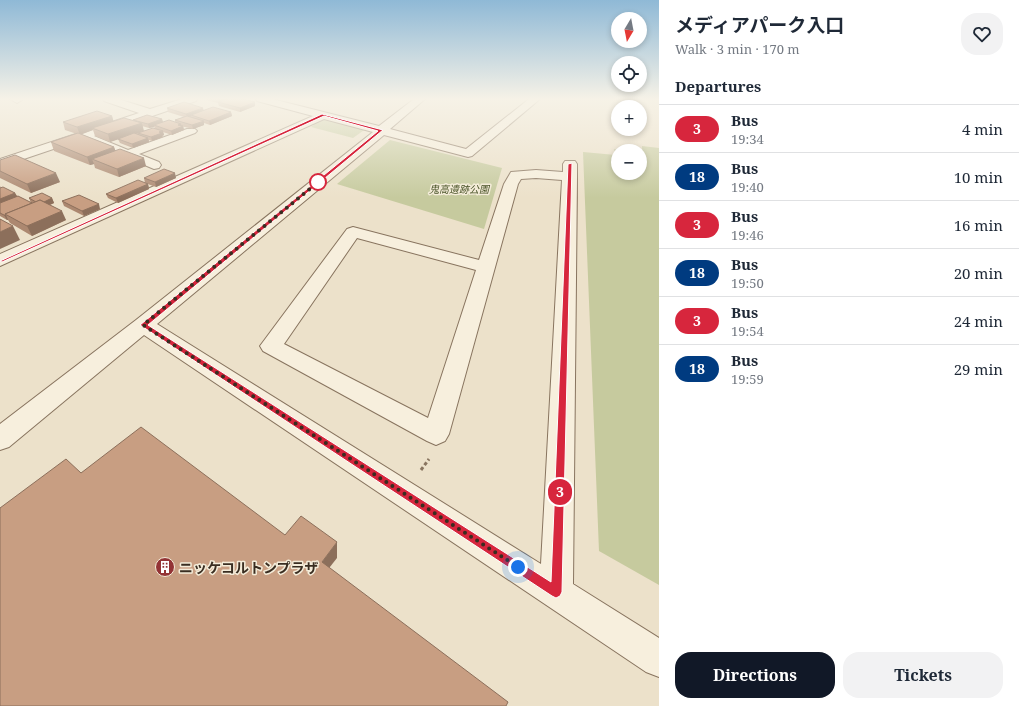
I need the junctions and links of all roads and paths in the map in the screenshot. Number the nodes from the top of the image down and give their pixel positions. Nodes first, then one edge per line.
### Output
1 (95, 132) edge
2 (189, 132) edge
3 (286, 132) edge
4 (379, 132) edge
5 (389, 132) edge
6 (493, 132) edge
7 (83, 136) junction
8 (128, 154) junction
9 (0, 163) edge
10 (154, 165) dead end
11 (0, 261) edge
12 (486, 267) junction
13 (143, 325) junction
14 (436, 434) junction
15 (0, 439) edge
16 (404, 493) junction
17 (556, 592) junction
18 (659, 659) edge

1 - 7 street
2 - 8 street
3 - 11 street
4 - 13 street
5 - 6 street
7 - 8 street
7 - 9 street
8 - 10 street
12 - 14 street
12 - 14 street
12 - 17 street
13 - 15 street
13 - 16 street
14 - 16 path
16 - 17 street
17 - 18 street

